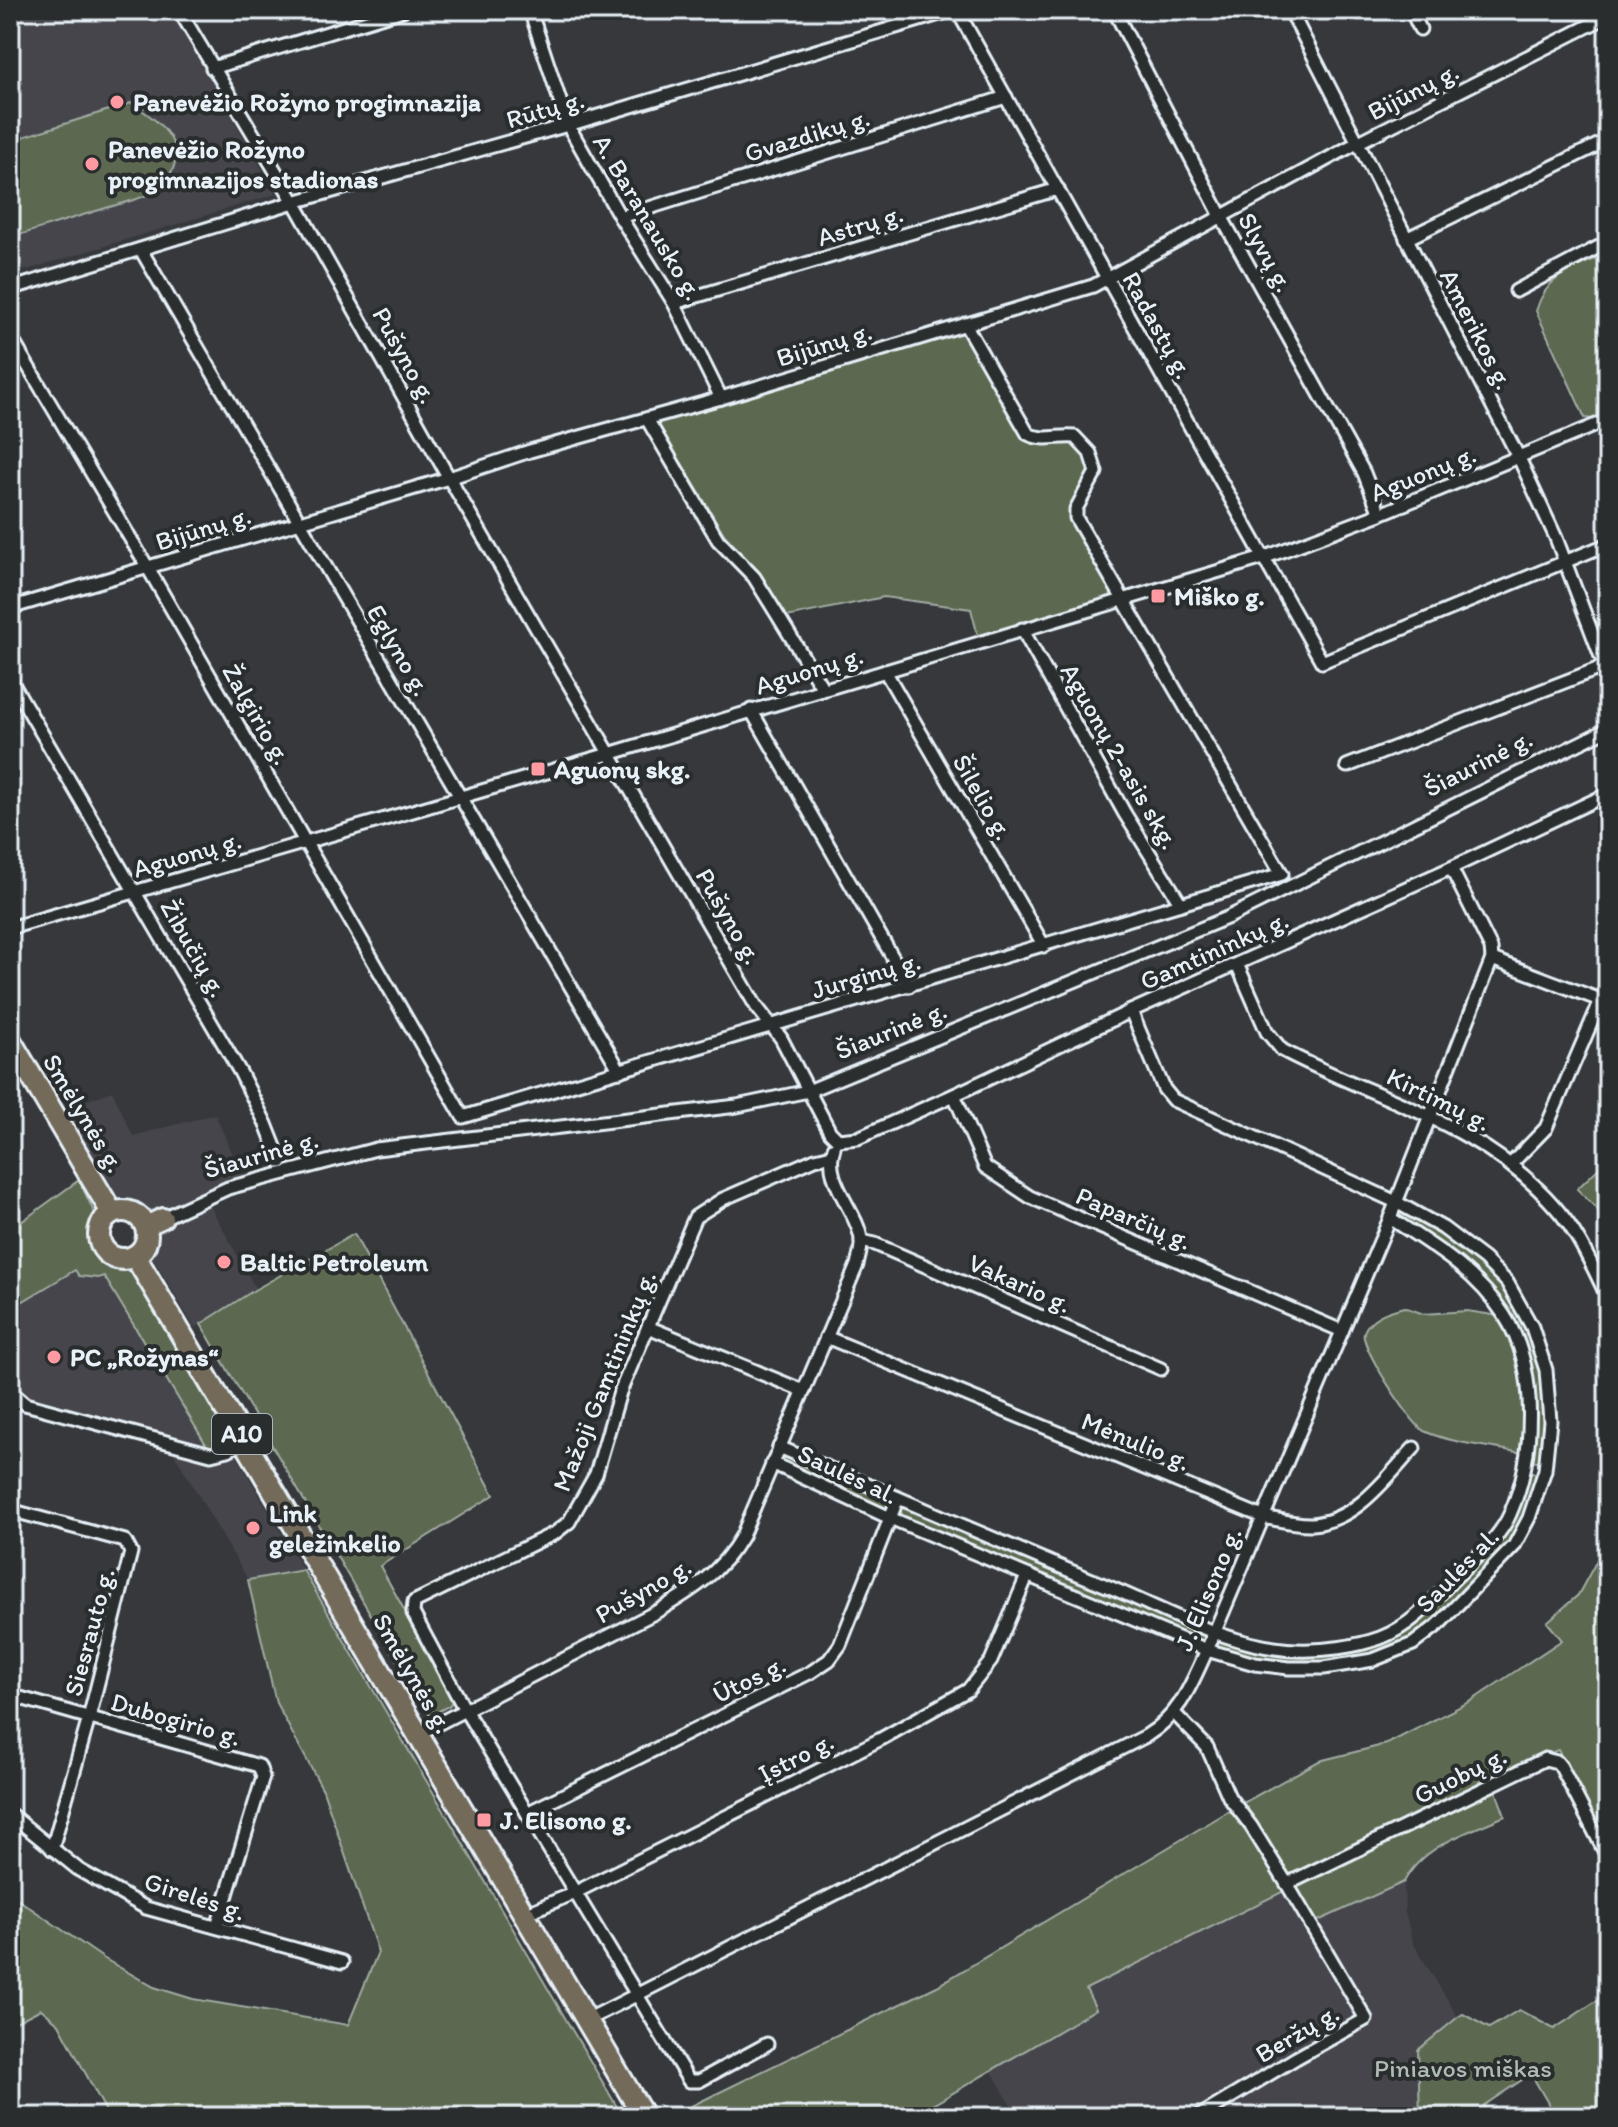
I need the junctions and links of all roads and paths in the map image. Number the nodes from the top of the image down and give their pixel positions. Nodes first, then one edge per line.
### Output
1 (179, 10) edge
2 (403, 10) edge
3 (530, 10) edge
4 (955, 10) edge
5 (1114, 10) edge
6 (1290, 10) edge
7 (1411, 10) edge
8 (1608, 16) edge
9 (1420, 29) dead end
10 (212, 68) junction
11 (1006, 97) junction
12 (568, 125) junction
13 (1608, 140) edge
14 (1357, 143) junction
15 (1058, 189) junction
16 (294, 202) junction
17 (620, 217) junction
18 (1222, 218) junction
19 (1406, 239) junction
20 (1608, 242) edge
21 (141, 250) junction
22 (1107, 280) junction
23 (10, 289) edge
24 (1516, 291) dead end
25 (674, 303) junction
26 (965, 324) junction
27 (10, 336) edge
28 (721, 398) junction
29 (647, 419) junction
30 (1608, 420) edge
31 (1519, 458) junction
32 (449, 478) junction
33 (1380, 514) junction
34 (300, 521) junction
35 (1608, 544) edge
36 (1263, 558) junction
37 (1565, 562) junction
38 (148, 568) junction
39 (1124, 599) junction
40 (10, 608) edge
41 (1022, 629) junction
42 (1607, 668) edge
43 (885, 671) junction
44 (10, 679) edge
45 (823, 689) junction
46 (751, 710) junction
47 (1608, 729) edge
48 (609, 754) junction
49 (1347, 766) dead end
50 (1608, 794) edge
51 (459, 798) junction
52 (305, 842) junction
53 (1451, 868) junction
54 (136, 892) junction
55 (1181, 904) junction
56 (10, 928) edge
57 (1044, 946) junction
58 (1492, 959) junction
59 (1237, 964) junction
60 (909, 986) junction
61 (1604, 1001) edge
62 (1131, 1011) junction
63 (770, 1025) junction
64 (10, 1040) edge
65 (620, 1071) junction
66 (808, 1091) junction
67 (954, 1095) junction
68 (1430, 1116) junction
69 (463, 1117) joint
70 (838, 1140) junction
71 (832, 1155) junction
72 (281, 1162) dead end
73 (1511, 1164) junction
74 (1396, 1202) junction
75 (112, 1213) junction
76 (1390, 1218) junction
77 (154, 1222) junction
78 (861, 1241) junction
79 (135, 1256) junction
80 (1608, 1298) edge
81 (648, 1327) junction
82 (1342, 1331) junction
83 (826, 1337) junction
84 (1161, 1369) dead end
85 (10, 1391) edge
86 (804, 1391) junction
87 (246, 1441) junction
88 (779, 1447) junction
89 (1414, 1448) dead end
90 (772, 1463) junction
91 (1525, 1465) junction
92 (1545, 1470) junction
93 (898, 1498) junction
94 (10, 1510) edge
95 (1263, 1517) junction
96 (890, 1518) junction
97 (1027, 1576) junction
98 (1215, 1631) junction
99 (1207, 1650) junction
100 (10, 1695) edge
101 (465, 1710) junction
102 (1174, 1713) junction
103 (89, 1718) junction
104 (418, 1734) junction
105 (527, 1813) junction
106 (10, 1814) edge
107 (52, 1849) junction
108 (1608, 1858) edge
109 (1287, 1884) junction
110 (574, 1893) junction
111 (525, 1914) junction
112 (217, 1927) junction
113 (342, 1962) dead end
114 (635, 1993) junction
115 (587, 2020) junction
116 (767, 2044) dead end
117 (644, 2117) edge
118 (1198, 2117) edge

1 - 10 street, Pušyno g.
2 - 10 street
3 - 12 street, A. Baranausko g.
4 - 11 street, Radastų g.
4 - 12 street, Rūtų g.
5 - 18 street, Slyvų g.
6 - 14 street, Amerikos g.
7 - 9 street
8 - 14 street, Bijūnų g.
10 - 16 street, Pušyno g.
11 - 15 street, Radastų g.
11 - 17 street, Gvazdikų g.
12 - 16 street, Rūtų g.
12 - 17 street, A. Baranausko g.
13 - 19 street
14 - 18 street, Bijūnų g.
14 - 19 street, Amerikos g.
15 - 22 street, Radastų g.
15 - 25 street, Astrų g.
16 - 21 street, Rūtų g.
16 - 32 street, Pušyno g.
17 - 25 street, A. Baranausko g.
18 - 22 street, Bijūnų g.
18 - 33 street, Slyvų g.
19 - 31 street, Amerikos g.
20 - 24 street
21 - 23 street, Rūtų g.
21 - 34 street, Eglyno g.
22 - 26 street, Bijūnų g.
22 - 36 street, Radastų g.
25 - 28 street, A. Baranausko g.
26 - 28 street, Bijūnų g.
26 - 39 street
27 - 38 street, Žalgirio g.
28 - 29 street, Bijūnų g.
29 - 32 street, Bijūnų g.
29 - 45 street
30 - 31 street, Aguonų g.
31 - 33 street, Aguonų g.
31 - 37 street, Amerikos g.
32 - 34 street, Bijūnų g.
32 - 48 street, Pušyno g.
33 - 36 street, Aguonų g.
34 - 38 street, Bijūnų g.
34 - 51 street, Eglyno g.
35 - 37 street
36 - 37 street, Radastų g.
36 - 39 street, Aguonų g.
37 - 42 street, Amerikos g.
38 - 40 street, Bijūnų g.
38 - 52 street, Žalgirio g.
39 - 41 street, Aguonų g.
39 - 55 street, Jurginų g.
41 - 43 street, Aguonų g.
41 - 55 street, Aguonų 2-asis skg.
42 - 49 street
43 - 45 street, Aguonų g.
43 - 57 street, Šilelio g.
44 - 54 street, Žibučių g.
45 - 46 street, Aguonų g.
46 - 48 street, Aguonų g.
46 - 60 street
47 - 66 street, Šiaurinė g.
48 - 51 street, Aguonų g.
48 - 63 street, Pušyno g.
50 - 53 street, Gamtininkų g.
51 - 52 street, Aguonų g.
51 - 65 street, Eglyno g.
52 - 54 street, Aguonų g.
52 - 69 street, Žalgirio g.
53 - 58 street
53 - 59 street, Gamtininkų g.
54 - 56 street, Aguonų g.
54 - 72 street, Žibučių g.
55 - 57 street, Jurginų g.
57 - 60 street, Jurginų g.
58 - 61 street
58 - 68 street, J. Elisono g.
59 - 62 street, Gamtininkų g.
59 - 68 street, Kirtimų g.
60 - 63 street, Jurginų g.
61 - 73 street
62 - 67 street, Gamtininkų g.
62 - 74 street, Saulės al.
63 - 65 street, Jurginų g.
63 - 66 street, Pušyno g.
64 - 75 highway, Smėlynės g.
65 - 69 street, Jurginų g.
66 - 70 street, Pušyno g.
66 - 77 street, Šiaurinė g.
67 - 70 street, Gamtininkų g.
67 - 82 street, Paparčių g.
68 - 73 street, Kirtimų g.
68 - 74 street, J. Elisono g.
70 - 71 street
71 - 78 street
71 - 81 street, Mažoji Gamtininkų g.
73 - 80 street, Kirtimų g.
74 - 76 street, J. Elisono g.
74 - 92 street, Saulės al.
75 - 77 highway
75 - 79 highway
76 - 82 street, J. Elisono g.
76 - 91 street, Saulės al.
77 - 79 highway
78 - 83 street, Pušyno g.
78 - 84 street, Vakario g.
79 - 87 highway, Smėlynės g. / A10
81 - 86 street
81 - 101 street, Mažoji Gamtininkų g.
82 - 95 street, J. Elisono g.
83 - 86 street, Pušyno g.
83 - 95 street, Mėnulio g.
85 - 87 street
86 - 88 street, Pušyno g.
87 - 104 highway, Smėlynės g. / A10
88 - 90 street, Pušyno g.
88 - 93 street, Saulės al.
89 - 95 street, Mėnulio g.
90 - 96 street, Saulės al.
90 - 101 street, Pušyno g.
91 - 92 street
91 - 98 street, Saulės al.
92 - 99 street, Saulės al.
93 - 96 street, Ūtos g.
93 - 98 street, Saulės al.
94 - 103 street, Siesrauto g.
95 - 98 street, J. Elisono g.
96 - 97 street, Saulės al.
96 - 105 street, Ūtos g.
97 - 99 street, Saulės al.
97 - 110 street, Įstro g.
98 - 99 street, J. Elisono g.
99 - 102 street, J. Elisono g.
100 - 103 street, Dubogirio g.
101 - 104 street, Pušyno g.
101 - 105 street, Mažoji Gamtininkų g.
102 - 109 street
102 - 114 street, J. Elisono g.
103 - 107 street, Siesrauto g.
103 - 112 street, Dubogirio g.
104 - 111 highway, Smėlynės g. / A10
105 - 110 street, Mažoji Gamtininkų g.
106 - 107 street, Girelės g.
107 - 112 street, Girelės g.
108 - 109 street, Guobų g.
109 - 118 street, Beržų g.
110 - 111 street, Įstro g.
110 - 114 street, Mažoji Gamtininkų g.
111 - 115 highway, Smėlynės g. / A10
112 - 113 street, Girelės g.
114 - 115 street, J. Elisono g.
114 - 116 street, Mažoji Gamtininkų g.
115 - 117 highway, Smėlynės g. / A10

